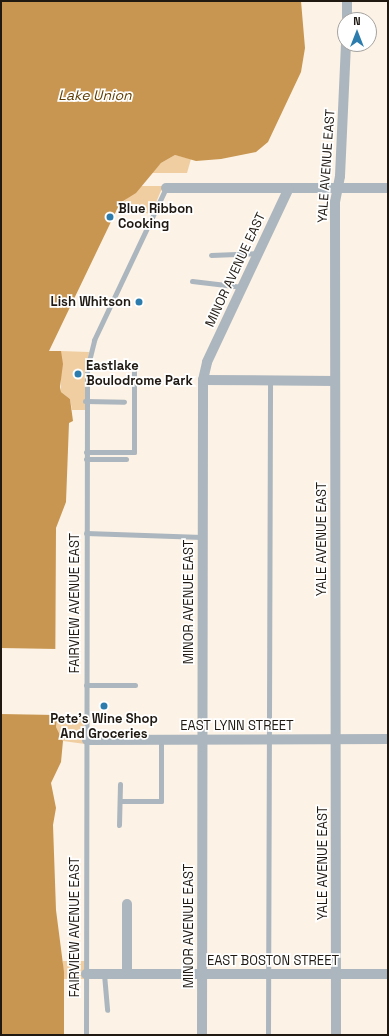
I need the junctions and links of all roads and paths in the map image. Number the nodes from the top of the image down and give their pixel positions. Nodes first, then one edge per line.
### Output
1 (347, 1) edge
2 (347, 12) edge
3 (346, 52) edge
4 (166, 188) joint
5 (289, 188) junction
6 (338, 188) junction
7 (388, 188) edge
8 (258, 253) junction
9 (210, 254) dead end
10 (192, 281) dead end
11 (243, 287) junction
12 (134, 368) dead end
13 (203, 380) junction
14 (270, 381) junction
15 (335, 381) junction
16 (85, 401) junction
17 (124, 402) dead end
18 (86, 452) junction
19 (86, 459) junction
20 (126, 460) dead end
21 (86, 534) junction
22 (202, 537) junction
23 (86, 685) junction
24 (135, 685) dead end
25 (161, 739) junction
26 (201, 739) junction
27 (270, 739) junction
28 (335, 739) junction
29 (388, 739) edge
30 (87, 740) junction
31 (120, 784) dead end
32 (120, 801) junction
33 (119, 825) dead end
34 (127, 904) dead end
35 (86, 974) junction
36 (104, 974) junction
37 (127, 974) junction
38 (202, 974) junction
39 (268, 974) junction
40 (336, 974) junction
41 (388, 974) edge
42 (107, 1010) dead end
43 (86, 1035) edge
44 (202, 1035) edge
45 (268, 1035) edge
46 (336, 1035) edge

1 - 2 street
3 - 6 street, YALE AVENUE EAST
4 - 5 street
4 - 16 lane, FAIRVIEW AVENUE EAST
5 - 6 street
5 - 8 street, MINOR AVENUE EAST
6 - 7 street
6 - 15 street, YALE AVENUE EAST
8 - 9 lane
8 - 11 street, MINOR AVENUE EAST
10 - 11 lane
11 - 13 street, MINOR AVENUE EAST
12 - 18 lane
13 - 14 street
13 - 22 street, MINOR AVENUE EAST
14 - 15 street
14 - 27 lane
15 - 28 street, YALE AVENUE EAST
16 - 17 lane
16 - 18 lane, FAIRVIEW AVENUE EAST
18 - 19 lane, FAIRVIEW AVENUE EAST
19 - 20 lane
19 - 21 lane, FAIRVIEW AVENUE EAST
21 - 22 lane
21 - 23 lane, FAIRVIEW AVENUE EAST
22 - 26 street, MINOR AVENUE EAST
23 - 24 lane
23 - 30 lane, FAIRVIEW AVENUE EAST
25 - 26 street, EAST LYNN STREET
25 - 30 street, EAST LYNN STREET
25 - 32 lane
26 - 27 street, EAST LYNN STREET
26 - 38 street, MINOR AVENUE EAST
27 - 28 street, EAST LYNN STREET
27 - 39 lane
28 - 29 street, EAST LYNN STREET
28 - 40 street, YALE AVENUE EAST
30 - 35 lane, FAIRVIEW AVENUE EAST
31 - 32 lane
32 - 33 lane
34 - 37 street
35 - 36 street, EAST BOSTON STREET
35 - 43 lane, FAIRVIEW AVENUE EAST
36 - 37 street, EAST BOSTON STREET
36 - 42 lane
37 - 38 street, EAST BOSTON STREET
38 - 39 street, EAST BOSTON STREET
38 - 44 street, MINOR AVENUE EAST
39 - 40 street, EAST BOSTON STREET
39 - 45 lane
40 - 41 street, EAST BOSTON STREET
40 - 46 street, YALE AVENUE EAST

